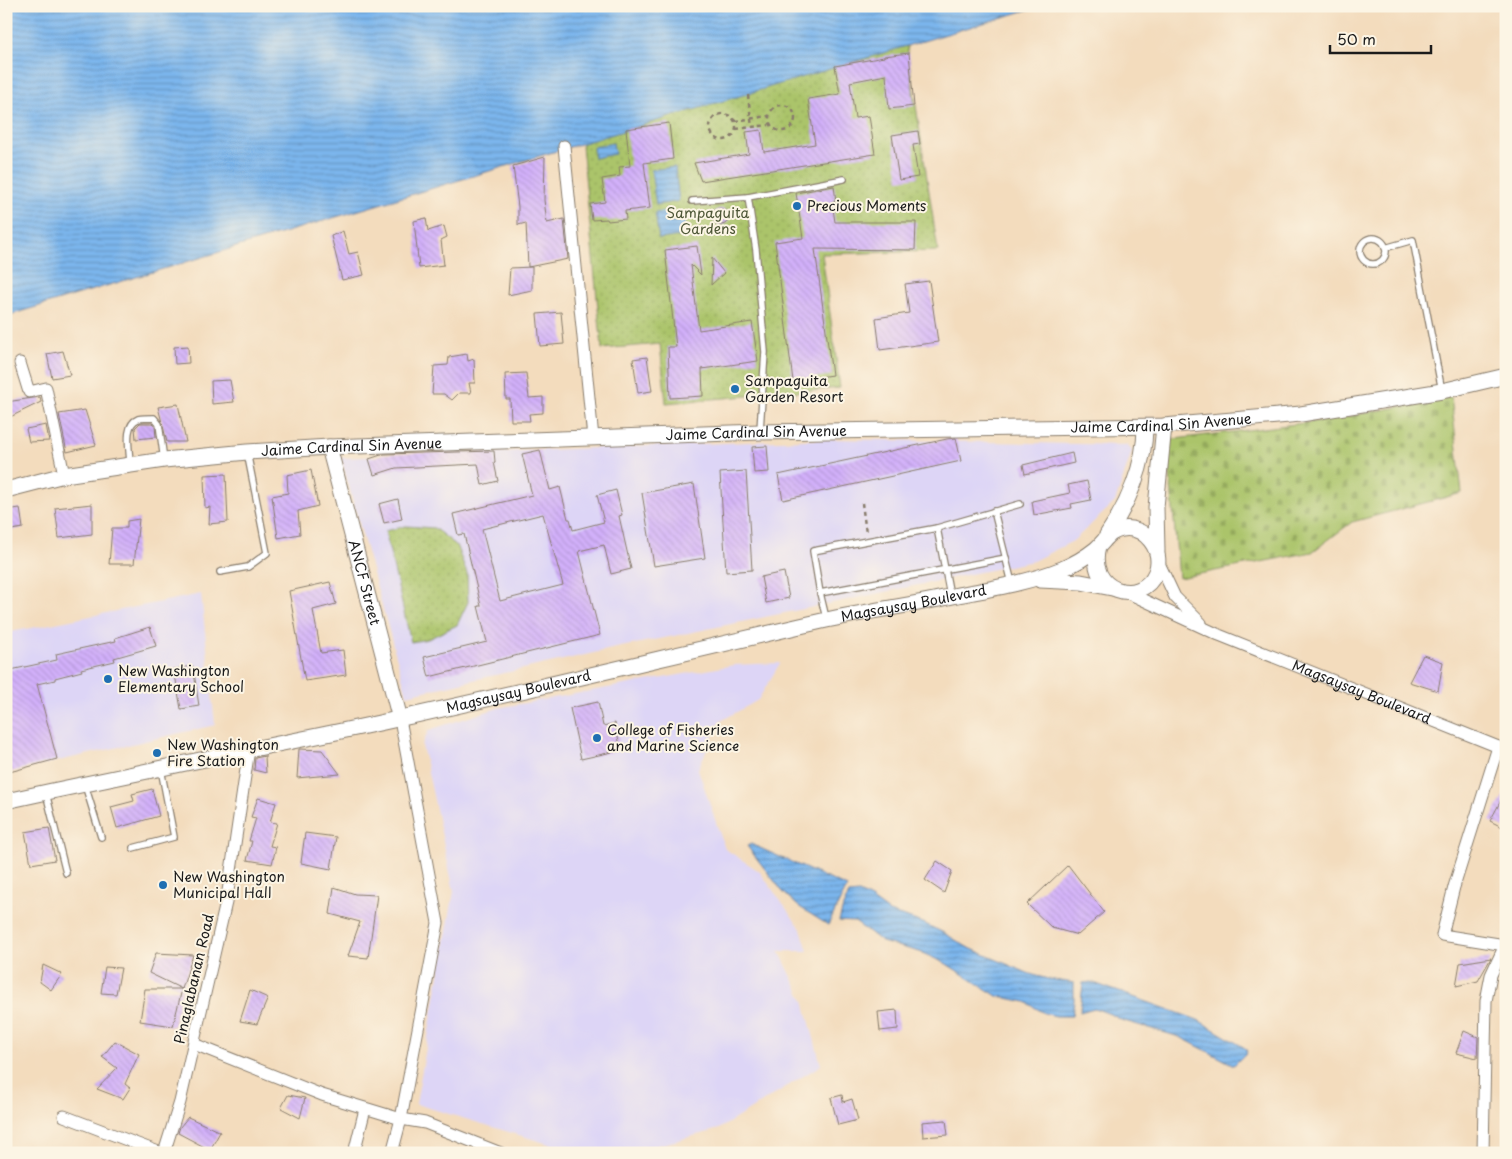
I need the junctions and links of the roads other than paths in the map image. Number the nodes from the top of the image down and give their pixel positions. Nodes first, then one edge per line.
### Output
1 (564, 146) dead end
2 (844, 179) dead end
3 (748, 197) junction
4 (692, 201) dead end
5 (1385, 248) junction
6 (20, 363) dead end
7 (1506, 376) edge
8 (1442, 391) junction
9 (1164, 426) junction
10 (1145, 427) junction
11 (760, 432) junction
12 (593, 438) junction
13 (329, 447) junction
14 (246, 452) junction
15 (164, 460) junction
16 (130, 466) junction
17 (64, 475) junction
18 (6, 490) edge
19 (1020, 504) dead end
20 (994, 511) junction
21 (937, 528) junction
22 (1101, 543) junction
23 (1158, 556) junction
24 (1006, 558) junction
25 (944, 568) junction
26 (220, 572) dead end
27 (1029, 580) junction
28 (1012, 583) junction
29 (1117, 590) junction
30 (820, 593) junction
31 (950, 597) junction
32 (827, 620) junction
33 (1219, 635) junction
34 (400, 719) junction
35 (1502, 748) edge
36 (249, 750) junction
37 (161, 769) junction
38 (85, 785) junction
39 (46, 793) junction
40 (6, 802) edge
41 (101, 837) dead end
42 (133, 848) dead end
43 (66, 873) dead end
44 (1506, 944) edge
45 (194, 1044) junction
46 (365, 1109) junction
47 (64, 1116) dead end
48 (401, 1119) junction
49 (162, 1153) edge
50 (354, 1153) edge
51 (392, 1153) edge
52 (502, 1153) edge
53 (1483, 1153) edge

1 - 12 street
2 - 3 lane
3 - 4 lane
3 - 11 lane
5 - 5 lane
5 - 8 lane
6 - 17 street
7 - 8 main road, Jaime Cardinal Sin Avenue
8 - 9 main road, Jaime Cardinal Sin Avenue
9 - 10 main road, Jaime Cardinal Sin Avenue
9 - 23 main road, Magsaysay Boulevard
10 - 11 main road, Jaime Cardinal Sin Avenue
10 - 22 main road, Magsaysay Boulevard
11 - 12 main road, Jaime Cardinal Sin Avenue
12 - 13 main road, Jaime Cardinal Sin Avenue
13 - 14 main road, Jaime Cardinal Sin Avenue
13 - 34 main road, ANCF Street
14 - 15 main road, Jaime Cardinal Sin Avenue
14 - 26 lane
15 - 16 main road, Jaime Cardinal Sin Avenue
15 - 16 lane
16 - 17 main road, Jaime Cardinal Sin Avenue
17 - 18 main road, Jaime Cardinal Sin Avenue
19 - 20 lane
20 - 21 lane
20 - 24 lane
21 - 25 lane
21 - 30 lane
22 - 23 main road
22 - 27 main road, Magsaysay Boulevard
22 - 29 main road
23 - 29 main road
23 - 33 street, Magsaysay Boulevard
24 - 25 lane
24 - 28 lane
25 - 30 lane
25 - 31 lane
27 - 28 main road, Magsaysay Boulevard
27 - 29 main road, Magsaysay Boulevard
28 - 31 main road, Magsaysay Boulevard
29 - 33 street, Magsaysay Boulevard
30 - 32 lane
31 - 32 main road, Magsaysay Boulevard
32 - 34 main road, Magsaysay Boulevard
33 - 35 street, Magsaysay Boulevard
34 - 36 main road, Magsaysay Boulevard
34 - 48 street
35 - 44 street
36 - 37 main road, Magsaysay Boulevard
36 - 45 street, Pinaglabanan Road
37 - 38 main road, Magsaysay Boulevard
37 - 42 lane
38 - 39 main road, Magsaysay Boulevard
38 - 41 lane
39 - 40 main road, Magsaysay Boulevard
39 - 43 lane
44 - 53 street
45 - 46 street
45 - 49 street, Pinaglabanan Road
46 - 48 street
46 - 50 street
47 - 49 street
48 - 51 street
48 - 52 street

